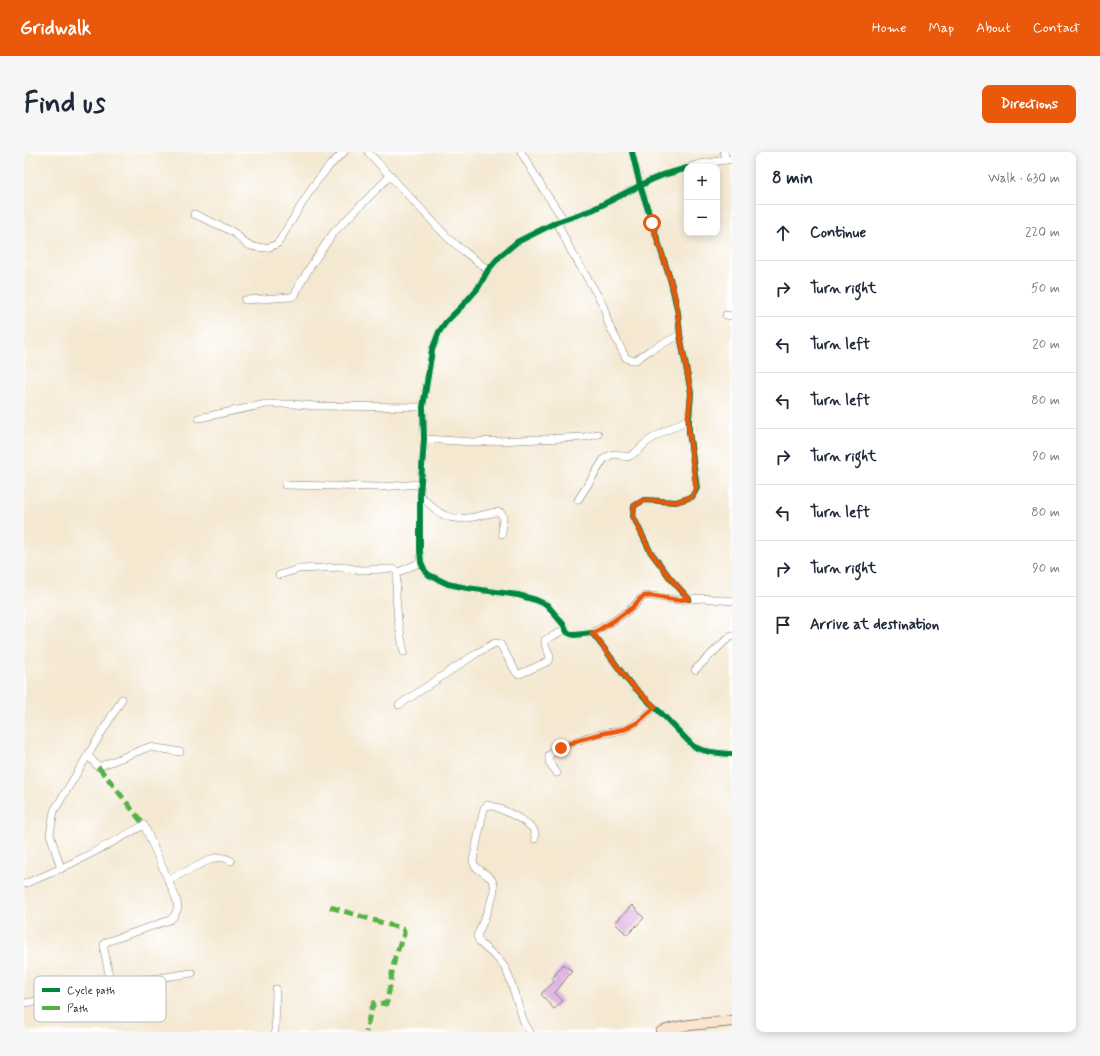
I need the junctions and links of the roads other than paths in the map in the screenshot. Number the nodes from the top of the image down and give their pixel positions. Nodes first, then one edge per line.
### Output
1 (344, 152) edge
2 (368, 152) edge
3 (521, 152) edge
4 (632, 152) edge
5 (724, 152) edge
6 (729, 160) edge
7 (700, 164) edge
8 (684, 169) edge
9 (391, 175) junction
10 (640, 185) junction
11 (194, 214) dead end
12 (560, 221) junction
13 (488, 270) junction
14 (245, 300) dead end
15 (680, 335) junction
16 (423, 407) junction
17 (199, 418) dead end
18 (688, 419) junction
19 (598, 434) dead end
20 (424, 439) junction
21 (421, 484) junction
22 (285, 485) dead end
23 (420, 496) junction
24 (578, 500) dead end
25 (502, 534) dead end
26 (421, 562) junction
27 (399, 572) junction
28 (279, 575) dead end
29 (689, 599) junction
30 (732, 600) edge
31 (566, 629) junction
32 (592, 634) junction
33 (732, 636) edge
34 (404, 652) dead end
35 (695, 670) dead end
36 (122, 699) dead end
37 (399, 705) dead end
38 (655, 707) junction
39 (180, 752) dead end
40 (732, 754) edge
41 (88, 755) junction
42 (557, 773) dead end
43 (535, 839) dead end
44 (231, 861) dead end
45 (61, 869) junction
46 (168, 880) junction
47 (24, 884) edge
48 (192, 973) dead end
49 (109, 976) edge
50 (166, 977) edge
51 (276, 989) dead end
52 (34, 1002) edge
53 (24, 1003) edge
54 (732, 1021) edge
55 (276, 1032) edge
56 (530, 1032) edge
57 (661, 1032) edge

1 - 11 street
2 - 9 street
3 - 12 street
4 - 10 street
5 - 6 street
6 - 7 street
8 - 10 street
9 - 13 street
9 - 14 street
10 - 12 street
10 - 15 street
12 - 13 street
12 - 15 street
13 - 16 street
15 - 18 street
16 - 17 street
16 - 20 street
18 - 24 street
18 - 29 street
19 - 20 street
20 - 21 street
21 - 22 street
21 - 23 street
23 - 25 street
23 - 26 street
26 - 27 street
26 - 31 street
27 - 28 street
27 - 34 street
29 - 30 street
29 - 32 street
31 - 32 street
31 - 37 street
32 - 38 street
33 - 35 street
36 - 41 street
38 - 40 street
38 - 42 street
39 - 41 street
41 - 45 street
43 - 56 street
44 - 46 street
45 - 46 street
45 - 47 street
46 - 49 street
48 - 50 street
51 - 55 street
52 - 53 street
54 - 57 street

